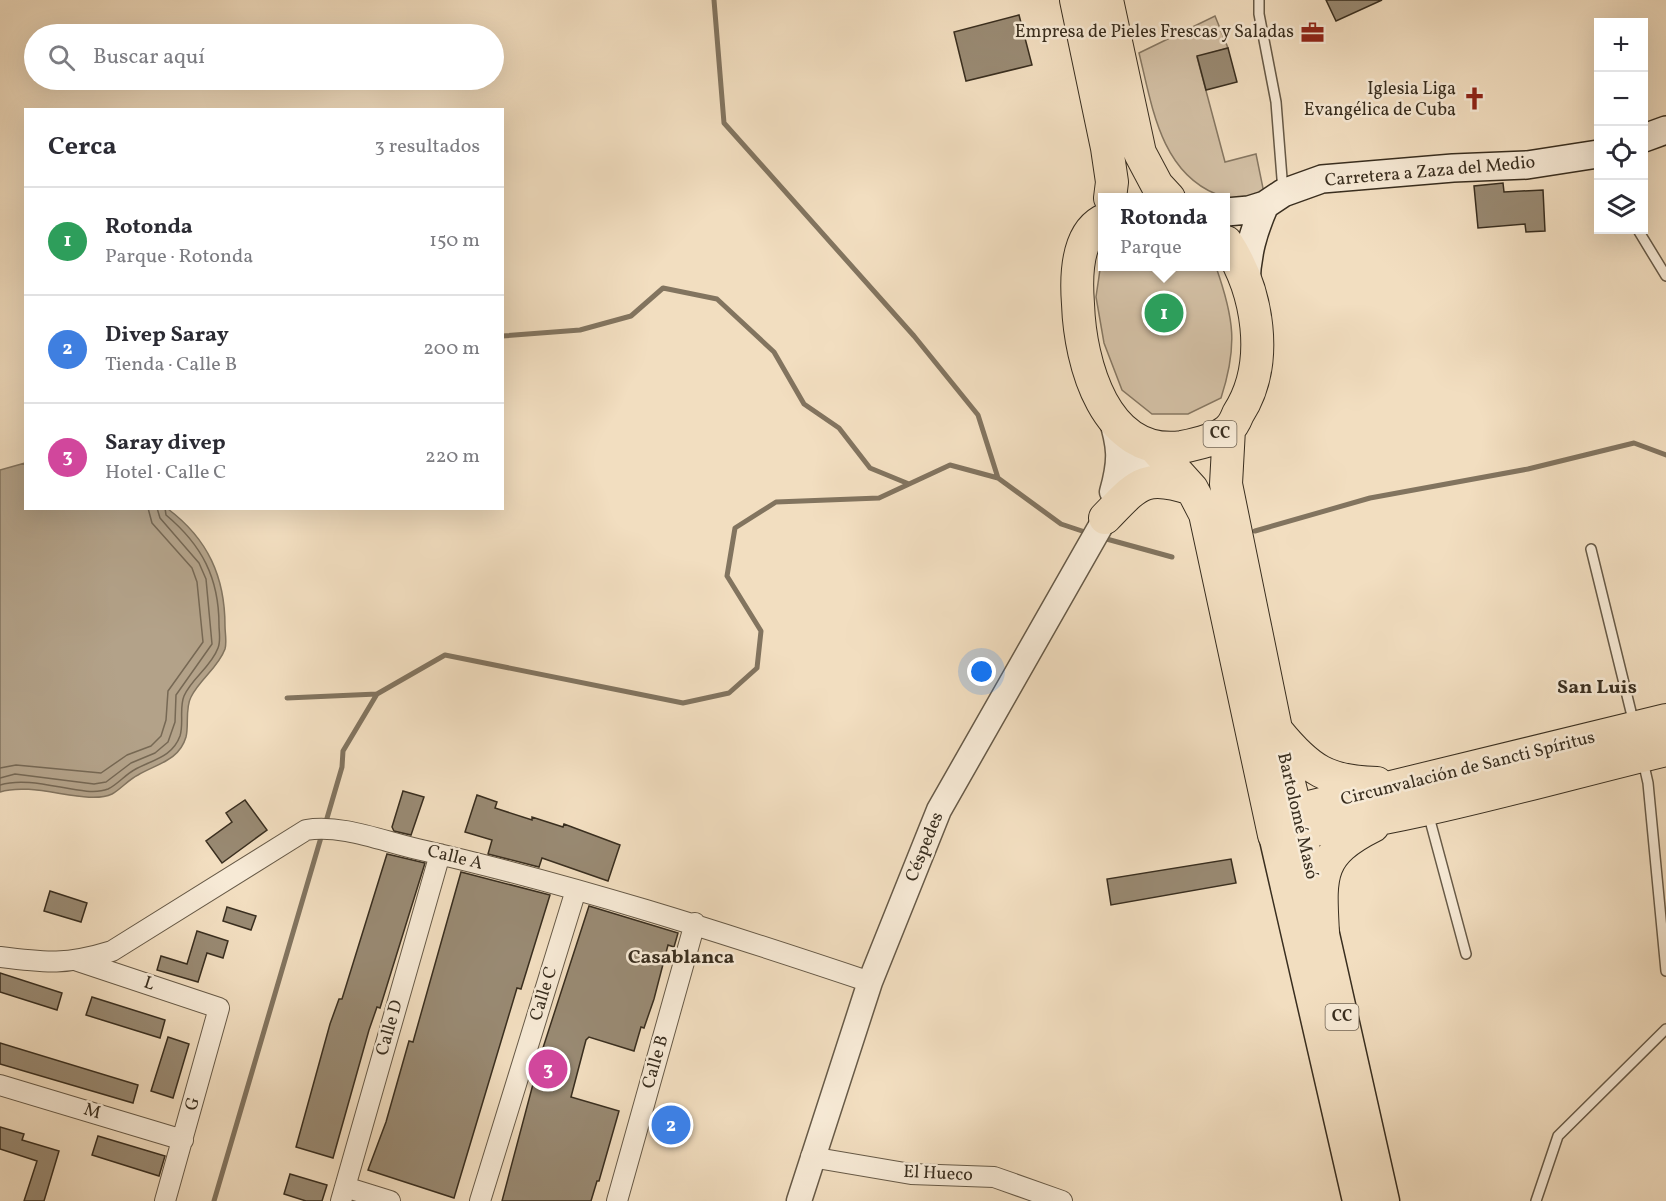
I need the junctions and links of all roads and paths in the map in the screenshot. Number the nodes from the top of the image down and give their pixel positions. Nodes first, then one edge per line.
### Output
1 (1076, 0) edge
2 (1107, 0) edge
3 (1259, 0) edge
4 (1666, 130) edge
5 (1648, 137) edge
6 (1594, 158) edge
7 (1109, 193) edge
8 (1164, 193) edge
9 (1274, 199) junction
10 (1230, 212) edge
11 (1098, 222) edge
12 (1640, 234) edge
13 (1230, 251) edge
14 (1666, 276) edge
15 (1246, 286) junction
16 (1109, 413) junction
17 (1229, 429) junction
18 (1154, 448) junction
19 (1192, 489) junction
20 (1103, 521) junction
21 (1591, 549) dead end
22 (1666, 720) edge
23 (1276, 729) junction
24 (1644, 744) edge
25 (1428, 793) junction
26 (1394, 816) junction
27 (1286, 826) junction
28 (440, 854) junction
29 (576, 890) junction
30 (696, 924) junction
31 (1323, 933) junction
32 (1466, 954) dead end
33 (0, 957) edge
34 (70, 962) junction
35 (1666, 971) edge
36 (870, 981) junction
37 (219, 1008) joint
38 (1666, 1029) edge
39 (0, 1085) edge
40 (183, 1140) junction
41 (811, 1157) junction
42 (343, 1194) edge
43 (165, 1201) edge
44 (390, 1201) edge
45 (480, 1201) edge
46 (617, 1201) edge
47 (799, 1201) edge
48 (1062, 1201) edge
49 (1358, 1201) edge
50 (1384, 1201) edge
51 (1536, 1201) edge

1 - 7 highway, CC
2 - 8 highway
3 - 9 lane
4 - 5 main road
6 - 9 main road, Carretera a Zaza del Medio
9 - 10 main road, Carretera a Zaza del Medio
9 - 15 main road
11 - 16 highway, CC
12 - 14 lane
13 - 15 highway, CC
15 - 17 highway, CC
16 - 18 highway, CC
16 - 20 street, Céspedes
17 - 18 highway, CC
17 - 23 highway, Bartolomé Masó / CC
18 - 19 highway, Bartolomé Masó / CC
18 - 20 street, Céspedes
19 - 20 highway
19 - 27 highway, Bartolomé Masó / CC
20 - 36 street, Céspedes
21 - 24 lane
22 - 24 highway, Circunvalación de Sancti Spíritus
23 - 25 highway
23 - 27 highway, Bartolomé Masó / CC
24 - 25 highway, Circunvalación de Sancti Spíritus
24 - 35 lane
25 - 26 highway, Circunvalación de Sancti Spíritus
25 - 27 highway, Circunvalación de Sancti Spíritus
25 - 32 lane
26 - 27 highway, Circunvalación de Sancti Spíritus
26 - 31 highway
27 - 31 main road, Bartolomé Masó / CC
27 - 49 main road, Bartolomé Masó / CC
28 - 29 street, Calle A
28 - 34 street, Calle A
28 - 42 street, Calle D
29 - 30 street, Calle A
29 - 45 street, Calle C
30 - 36 street, Calle A
30 - 46 street, Calle B
31 - 50 main road, Bartolomé Masó / CC
33 - 34 street, L
34 - 37 street, L
36 - 41 street, Céspedes
37 - 40 street, G
38 - 51 lane
39 - 40 street, M
40 - 43 street, G
41 - 47 street, Céspedes
41 - 48 street, El Hueco
42 - 44 street

